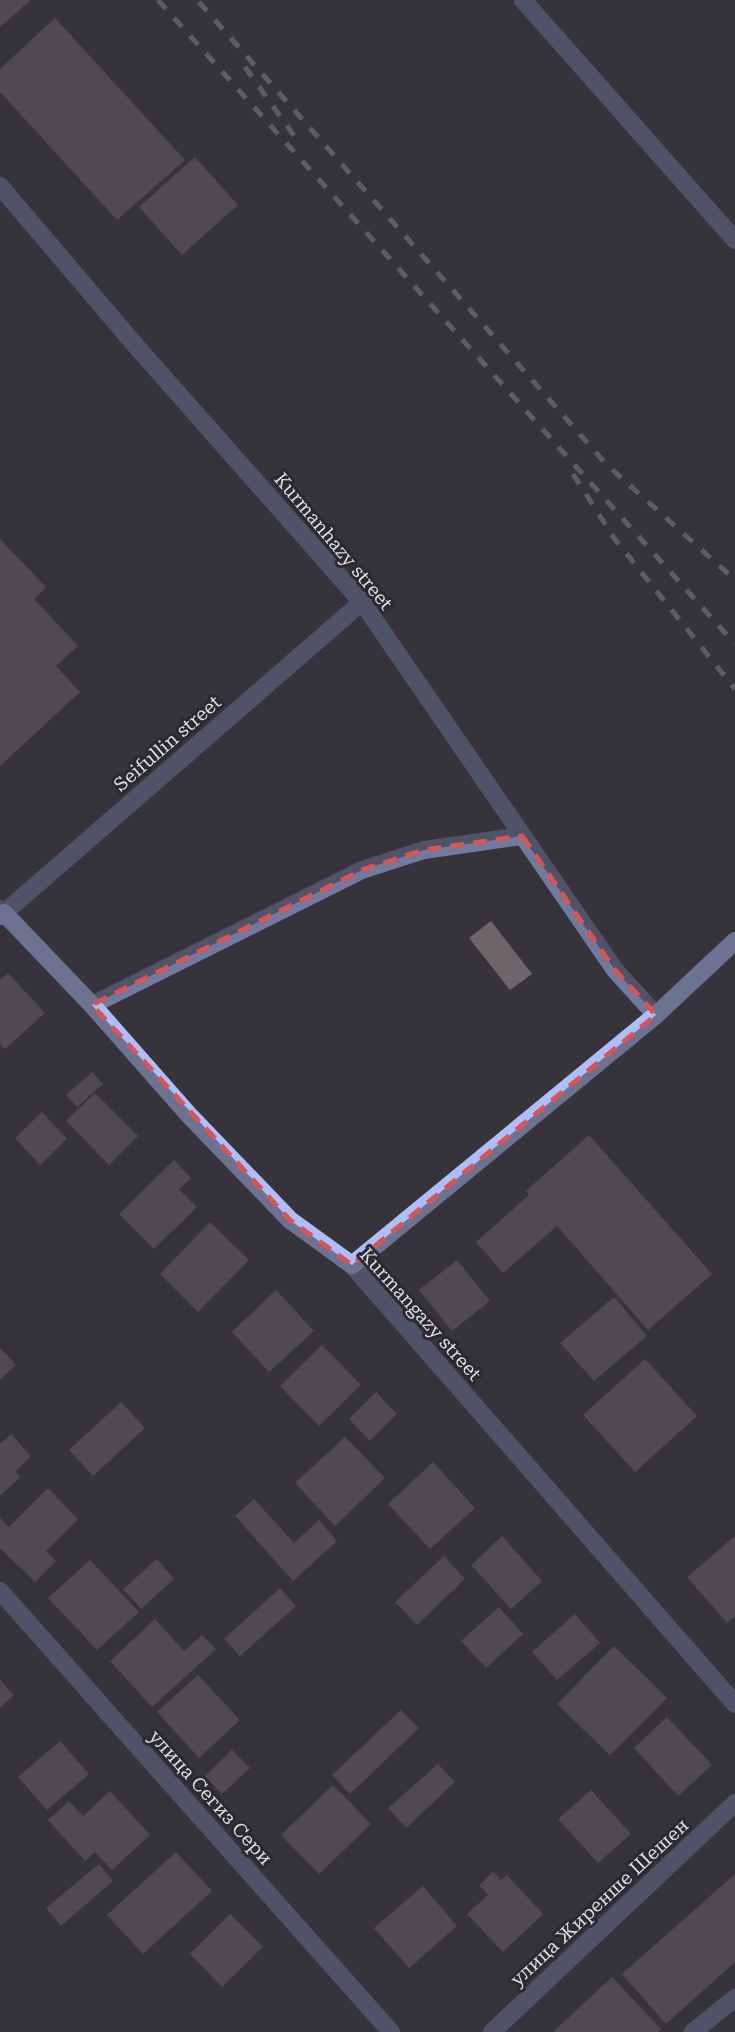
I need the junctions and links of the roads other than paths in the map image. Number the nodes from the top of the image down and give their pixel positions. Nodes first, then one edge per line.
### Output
1 (523, 0) edge
2 (0, 186) edge
3 (735, 240) edge
4 (362, 602) junction
5 (522, 836) junction
6 (1, 913) edge
7 (735, 941) edge
8 (92, 1005) junction
9 (656, 1015) junction
10 (352, 1265) junction
11 (0, 1591) edge
12 (735, 1704) edge
13 (735, 1803) edge
14 (735, 1998) edge
15 (391, 2032) edge
16 (492, 2032) edge
17 (693, 2032) edge

1 - 3 street
2 - 4 street, Kurmanhazy street
4 - 5 street, Kurmanhazy street
4 - 6 street, Seifullin street
5 - 8 street
5 - 9 street, Kurmanhazy street
6 - 8 main road, Kurmangazy street
7 - 9 main road
8 - 10 main road, Kurmangazy street
9 - 10 main road
10 - 12 street, Kurmangazy street
11 - 15 street, улица Сегиз Сери
13 - 16 street, улица Жиренше Шешен
14 - 17 street

